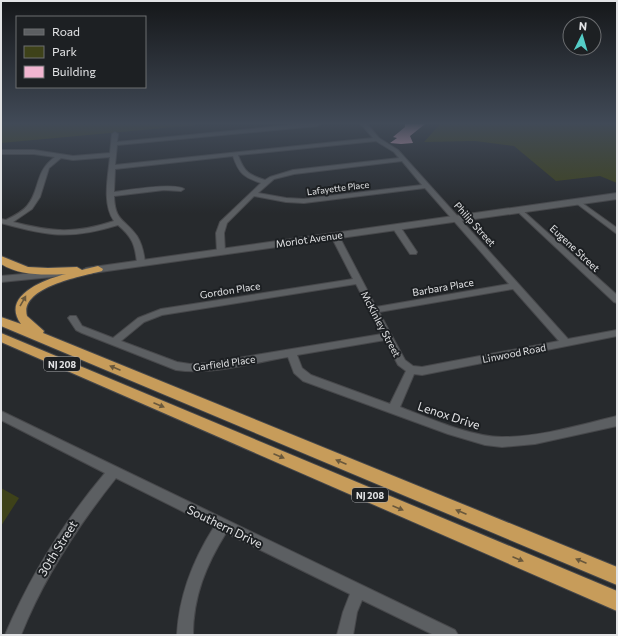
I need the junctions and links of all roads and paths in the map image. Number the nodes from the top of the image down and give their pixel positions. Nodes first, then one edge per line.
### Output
1 (43, 154) edge
2 (235, 154) junction
3 (238, 154) edge
4 (398, 154) edge
5 (113, 155) joint
6 (60, 157) junction
7 (403, 159) junction
8 (112, 167) junction
9 (266, 182) junction
10 (427, 186) junction
11 (181, 189) dead end
12 (111, 194) junction
13 (252, 194) junction
14 (617, 196) edge
15 (578, 202) junction
16 (519, 210) junction
17 (456, 219) junction
18 (4, 222) edge
19 (119, 222) junction
20 (396, 227) junction
21 (617, 232) edge
22 (335, 236) junction
23 (221, 252) junction
24 (414, 252) dead end
25 (1, 259) edge
26 (141, 263) junction
27 (98, 269) junction
28 (1, 279) edge
29 (358, 281) junction
30 (516, 286) junction
31 (617, 300) edge
32 (373, 310) junction
33 (72, 318) dead end
34 (1, 321) edge
35 (617, 333) edge
36 (387, 336) junction
37 (1, 337) edge
38 (114, 342) junction
39 (566, 342) junction
40 (1, 345) edge
41 (75, 351) junction
42 (291, 353) junction
43 (411, 370) junction
44 (124, 390) junction
45 (393, 410) junction
46 (1, 415) edge
47 (617, 420) edge
48 (114, 471) junction
49 (223, 525) junction
50 (617, 576) edge
51 (359, 590) junction
52 (617, 601) edge
53 (14, 635) edge
54 (185, 635) edge
55 (344, 635) edge
56 (450, 635) edge

1 - 6 street
2 - 3 street
2 - 8 street
2 - 9 street
4 - 7 street, Philip Street
5 - 6 street
5 - 8 street
6 - 18 street
7 - 9 street
7 - 10 street, Philip Street
8 - 12 street
9 - 13 street
10 - 13 street, Lafayette Place
10 - 17 street, Philip Street
11 - 12 street
12 - 19 street
13 - 23 street
14 - 15 street, Morlot Avenue
15 - 16 street, Morlot Avenue
15 - 21 street
16 - 17 street, Morlot Avenue
16 - 31 street, Eugene Street
17 - 20 street, Morlot Avenue
17 - 30 street, Philip Street
18 - 19 street
19 - 26 street
20 - 22 street, Morlot Avenue
20 - 24 street
22 - 23 street, Morlot Avenue
22 - 29 street, McKinley Street
23 - 26 street, Morlot Avenue
25 - 27 highway
26 - 27 street, Morlot Avenue
27 - 28 street, Morlot Avenue
41 -> 27 highway
29 - 32 street, McKinley Street
29 - 38 street, Gordon Place
30 - 32 street, Barbara Place
30 - 39 street, Philip Street
32 - 36 street, McKinley Street
33 - 38 street, Garfield Place
34 - 41 highway, NJ 208
35 - 39 street, Linwood Road
36 - 42 street, Garfield Place
36 - 43 street, McKinley Street
37 - 44 highway, NJ 208
38 - 42 street, Garfield Place
39 - 43 street, Linwood Road
40 - 44 highway
50 -> 41 highway, NJ 208
42 - 45 street, Lenox Drive
43 - 45 street
44 -> 52 highway, NJ 208
45 - 47 street, Lenox Drive
46 - 48 street, Southern Drive
48 - 49 street, Southern Drive
48 - 53 street, 30th Street
49 - 51 street, Southern Drive
49 - 54 street
51 - 55 street
51 - 56 street, Southern Drive

